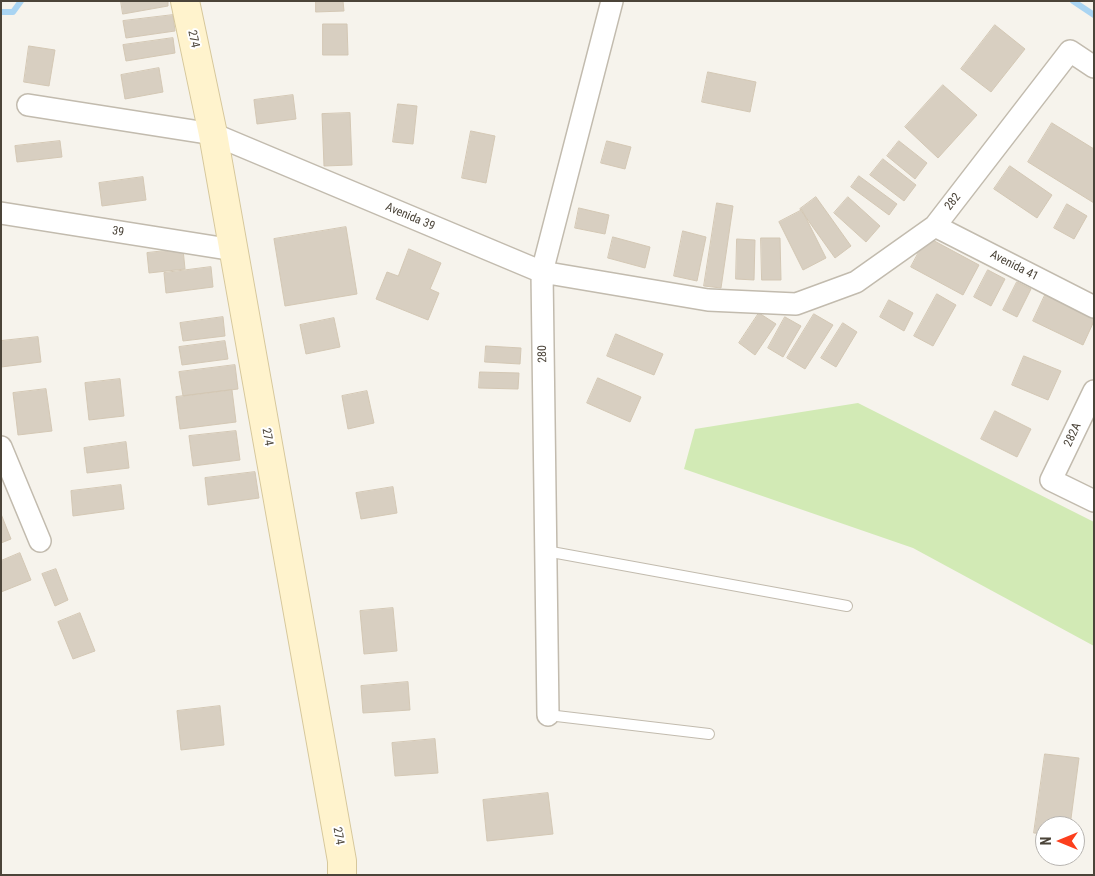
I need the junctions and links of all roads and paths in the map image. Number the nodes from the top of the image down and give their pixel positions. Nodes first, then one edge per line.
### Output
1 (185, 1) edge
2 (612, 1) edge
3 (1094, 67) edge
4 (28, 105) dead end
5 (214, 134) junction
6 (1, 213) edge
7 (935, 226) junction
8 (234, 250) junction
9 (542, 272) junction
10 (796, 304) joint
11 (1094, 307) edge
12 (1094, 391) edge
13 (1, 447) edge
14 (1094, 501) edge
15 (40, 540) dead end
16 (546, 551) junction
17 (847, 606) dead end
18 (548, 715) joint
19 (708, 734) dead end
20 (342, 875) edge

1 - 5 street, 274
2 - 9 street, 280
3 - 7 street, 282
4 - 5 street, Avenida 39
5 - 8 street, 274
5 - 9 street, Avenida 39
6 - 8 street, 39
7 - 10 street, 282
7 - 11 street, Avenida 41
8 - 20 street, 274
9 - 10 street, Avenida 39
9 - 16 street, 280
12 - 14 street, 282A
13 - 15 street
16 - 17 lane
16 - 18 street, 280
18 - 19 lane

